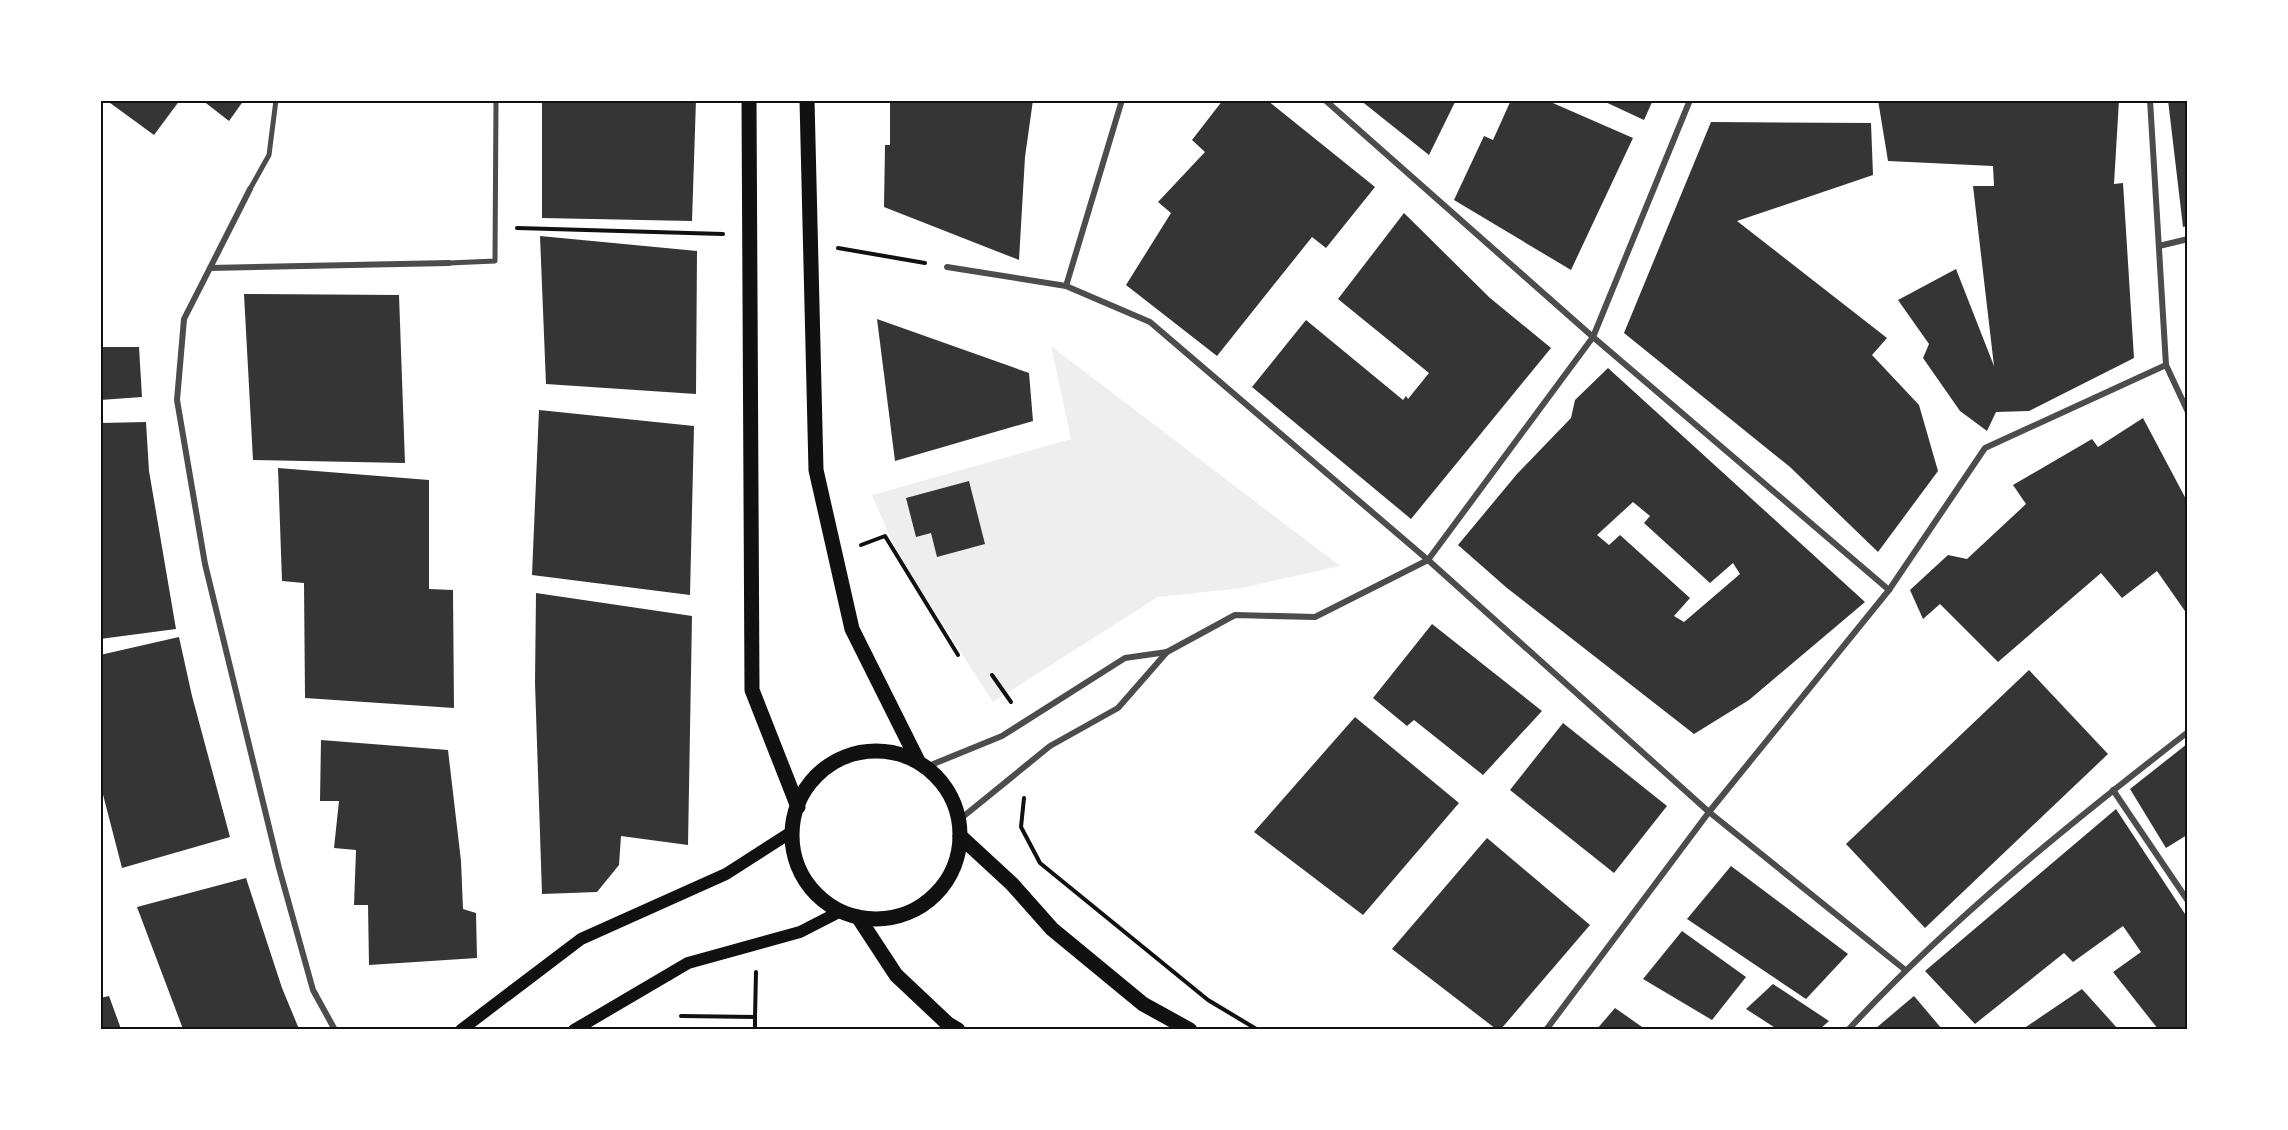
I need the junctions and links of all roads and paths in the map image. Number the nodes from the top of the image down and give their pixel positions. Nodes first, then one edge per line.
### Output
1 (276, 100) edge
2 (496, 100) edge
3 (749, 100) edge
4 (807, 100) edge
5 (1122, 100) edge
6 (1325, 100) edge
7 (1690, 100) edge
8 (2150, 100) edge
9 (250, 189) joint
10 (539, 228) dead end
11 (750, 235) junction
12 (2187, 239) edge
13 (810, 244) junction
14 (2159, 246) junction
15 (449, 263) joint
16 (946, 267) joint
17 (210, 268) junction
18 (1066, 286) junction
19 (1593, 336) junction
20 (2166, 365) junction
21 (2187, 412) edge
22 (835, 555) junction
23 (1428, 560) junction
24 (1889, 590) junction
25 (1167, 652) junction
26 (958, 655) dead end
27 (992, 675) dead end
28 (1024, 721) junction
29 (2187, 732) edge
30 (922, 764) junction
31 (2113, 790) junction
32 (1024, 792) dead end
33 (798, 807) junction
34 (1709, 812) junction
35 (959, 820) junction
36 (792, 831) junction
37 (960, 836) junction
38 (2187, 901) edge
39 (841, 911) junction
40 (858, 917) junction
41 (757, 944) junction
42 (1904, 969) junction
43 (681, 1016) dead end
44 (755, 1017) junction
45 (335, 1029) edge
46 (461, 1029) edge
47 (574, 1029) edge
48 (754, 1029) edge
49 (958, 1029) edge
50 (1190, 1029) edge
51 (1258, 1029) edge
52 (1546, 1029) edge
53 (1848, 1029) edge

1 - 9 street
2 - 15 street
3 - 11 main road
4 - 13 main road
5 - 18 street
6 - 19 street
7 - 19 street
8 - 14 street
9 - 17 street
10 - 11 path
11 - 33 main road
12 - 14 street
13 - 16 path
13 - 22 main road
14 - 20 street
15 - 17 street
16 - 18 street
17 - 45 street
18 - 23 street
19 - 23 street
19 - 24 street
20 - 21 street
20 - 24 street
22 - 26 path
22 - 30 main road
23 - 25 street
23 - 34 street
24 - 34 street
25 - 28 street
25 - 35 street
27 - 28 path
28 - 30 street
29 - 31 street
30 - 33 main road
30 - 35 main road
31 - 38 street
31 - 42 street
32 - 51 path
33 - 36 main road
34 - 42 street
34 - 52 street
35 - 37 main road
36 - 39 main road
36 - 46 main road
37 - 40 main road
37 - 50 main road
39 - 40 main road
39 - 41 main road
40 - 49 main road
41 - 44 path
41 - 47 main road
42 - 53 street
43 - 44 path
44 - 48 path

